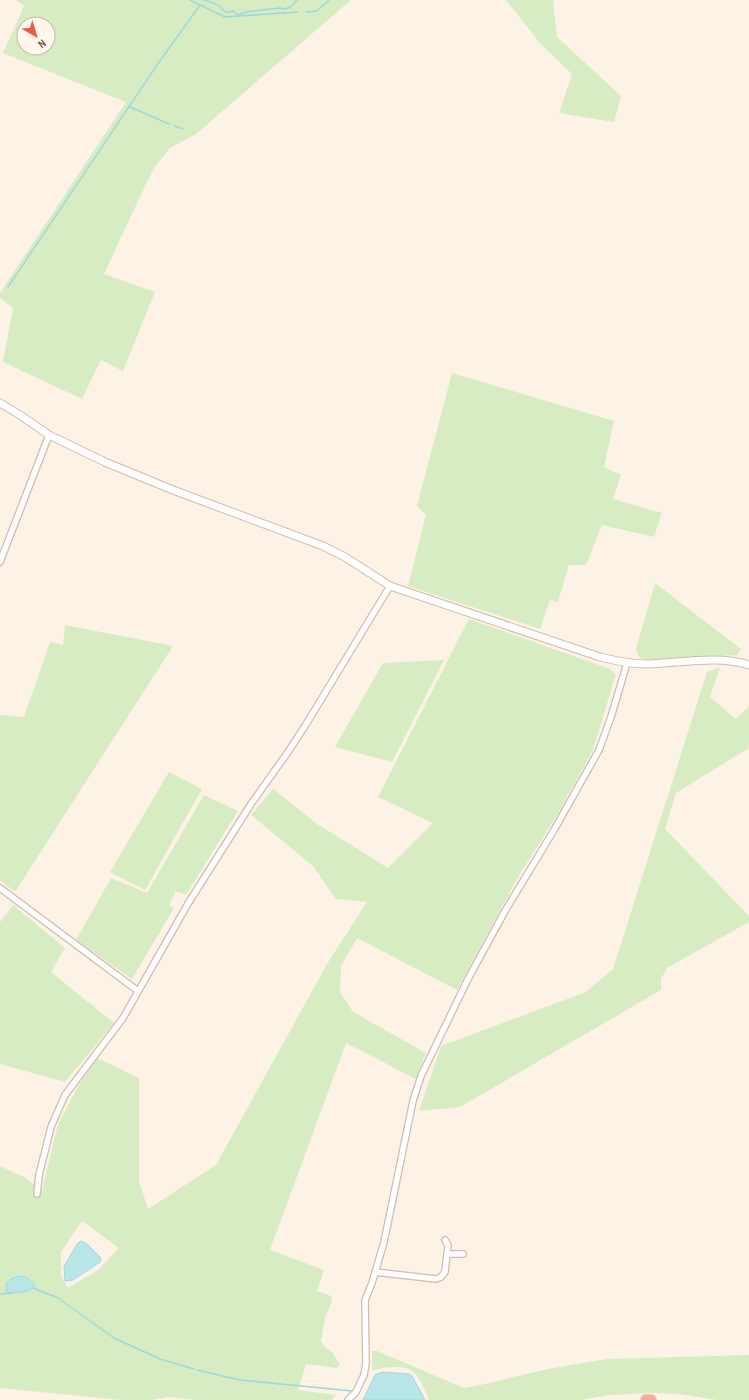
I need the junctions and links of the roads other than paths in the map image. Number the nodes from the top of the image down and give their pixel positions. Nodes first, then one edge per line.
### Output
1 (0, 403) edge
2 (49, 434) junction
3 (0, 562) edge
4 (390, 586) junction
5 (627, 663) junction
6 (749, 665) edge
7 (0, 888) edge
8 (138, 991) junction
9 (36, 1194) dead end
10 (445, 1240) dead end
11 (447, 1254) junction
12 (463, 1254) dead end
13 (375, 1272) junction
14 (348, 1400) edge
15 (646, 1400) edge
16 (650, 1400) edge

1 - 2 street
2 - 3 street
2 - 4 street
4 - 5 street
4 - 8 street
5 - 6 street
5 - 13 street
7 - 8 street
8 - 9 street
10 - 11 street
11 - 12 street
11 - 13 street
13 - 14 street
15 - 16 highway

